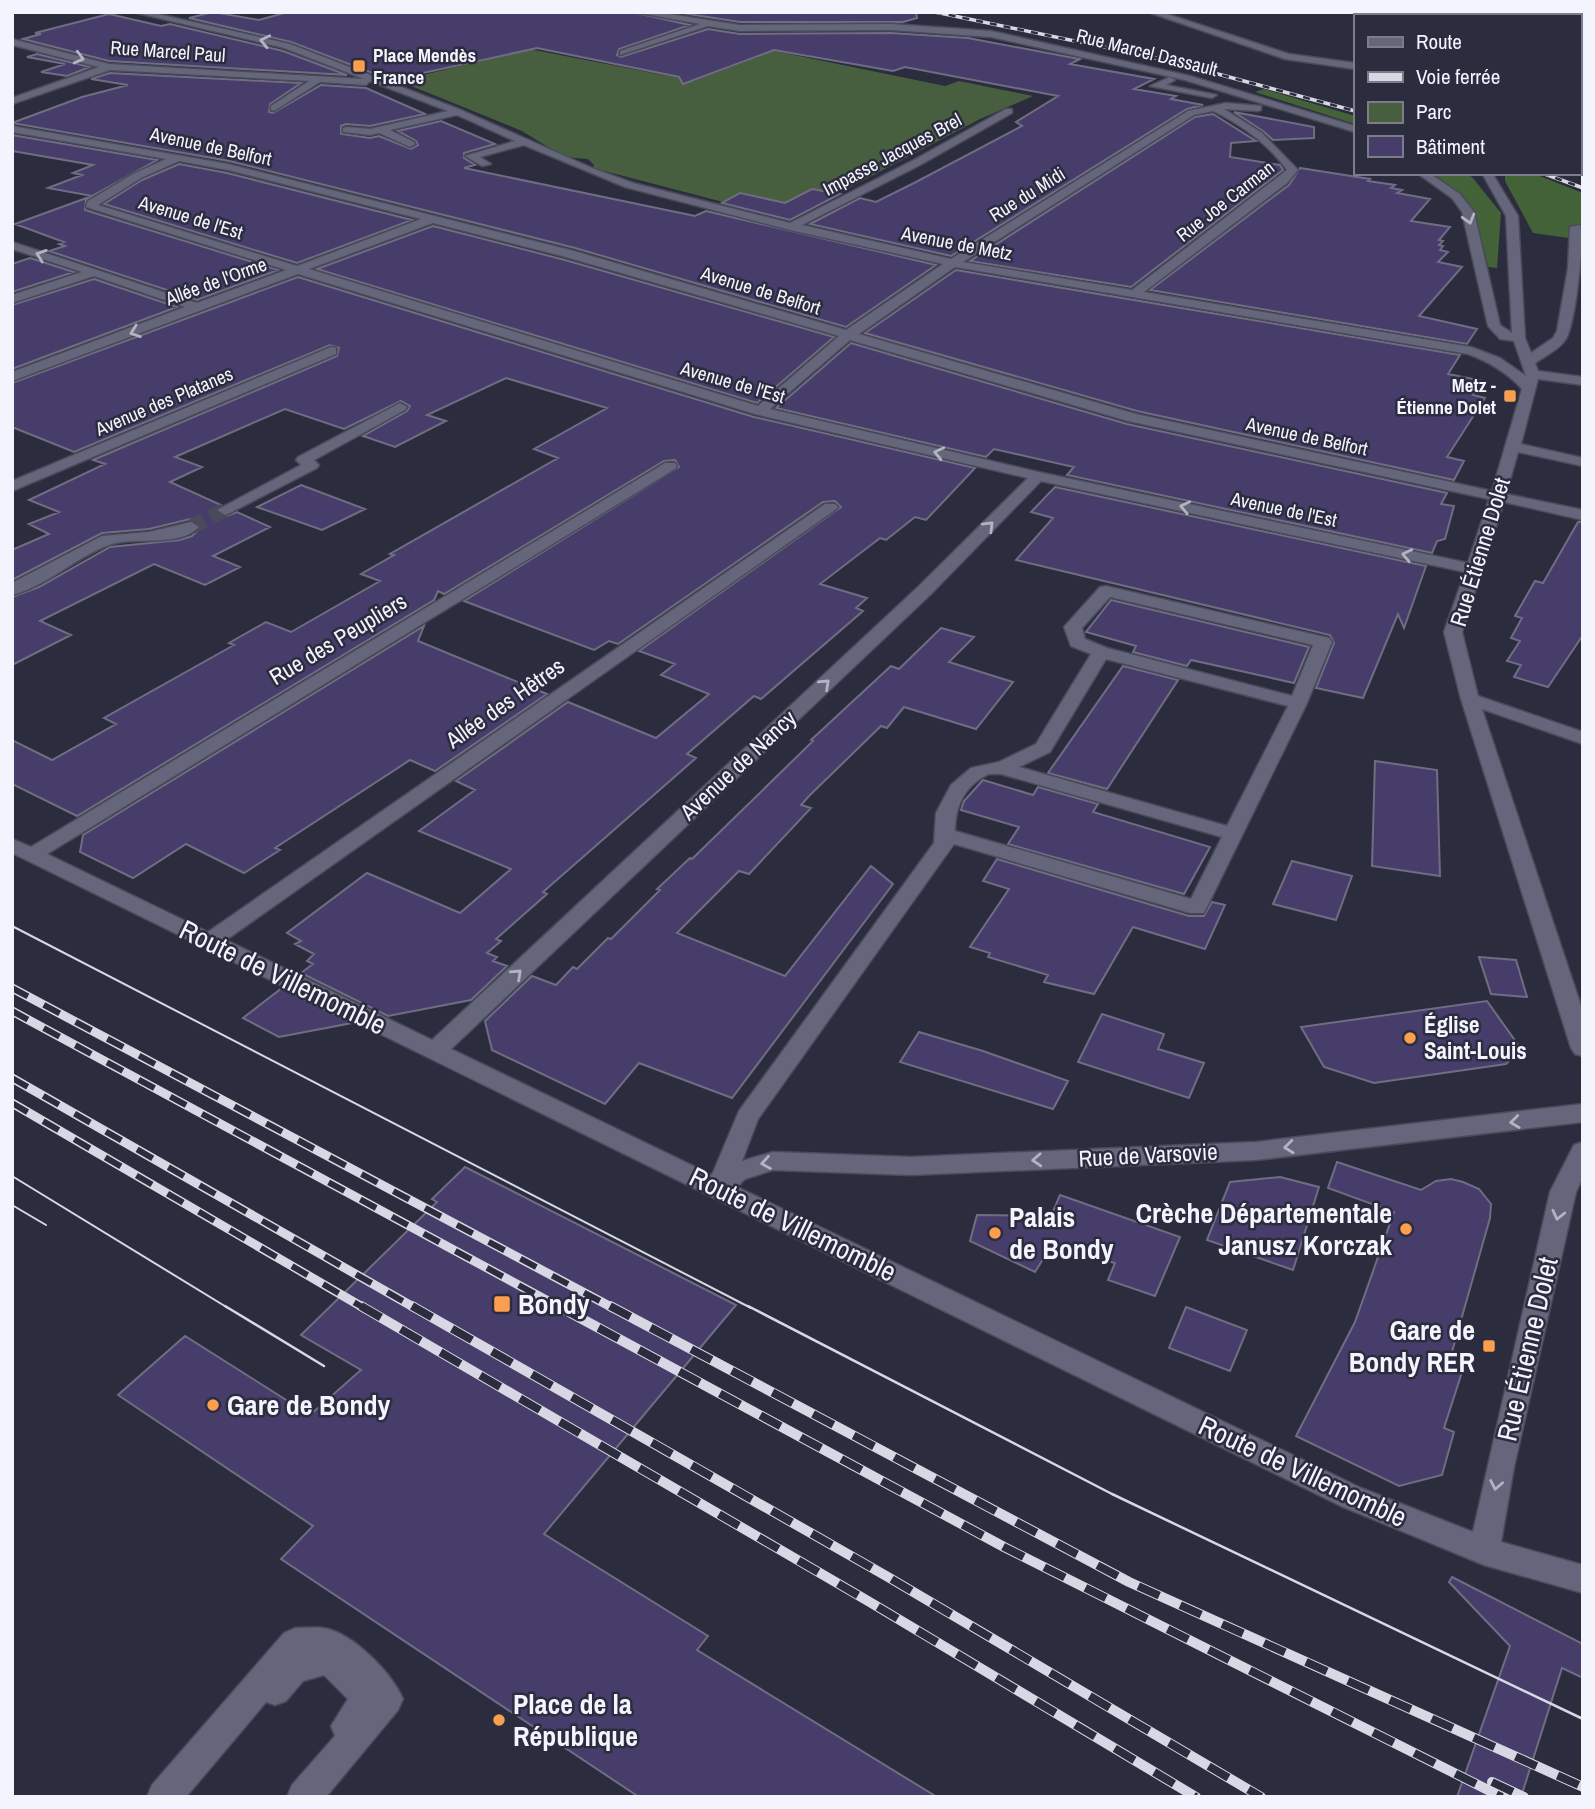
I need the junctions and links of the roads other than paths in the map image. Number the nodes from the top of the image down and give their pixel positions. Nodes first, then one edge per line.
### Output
1 (137, 12) edge
2 (638, 12) edge
3 (1152, 12) edge
4 (834, 18) dead end
5 (706, 25) junction
6 (825, 28) junction
7 (12, 42) edge
8 (623, 53) dead end
9 (330, 62) junction
10 (1354, 66) edge
11 (109, 67) junction
12 (282, 76) junction
13 (319, 79) junction
14 (1170, 80) dead end
15 (389, 84) junction
16 (1231, 91) junction
17 (12, 101) edge
18 (274, 108) dead end
19 (1217, 110) junction
20 (1009, 111) dead end
21 (458, 112) junction
22 (1354, 129) edge
23 (12, 130) edge
24 (347, 130) dead end
25 (381, 130) junction
26 (525, 142) junction
27 (1354, 142) edge
28 (410, 144) dead end
29 (178, 158) junction
30 (486, 164) dead end
31 (1425, 175) edge
32 (1488, 175) edge
33 (432, 219) junction
34 (790, 227) junction
35 (1576, 227) dead end
36 (12, 245) edge
37 (953, 263) junction
38 (299, 271) junction
39 (92, 272) junction
40 (1135, 294) junction
41 (12, 299) edge
42 (199, 308) junction
43 (847, 336) junction
44 (1518, 338) junction
45 (331, 351) dead end
46 (1488, 357) junction
47 (1529, 369) junction
48 (12, 377) edge
49 (1583, 381) edge
50 (400, 407) dead end
51 (760, 411) junction
52 (1512, 446) junction
53 (1583, 462) edge
54 (670, 466) dead end
55 (1038, 476) junction
56 (12, 487) edge
57 (1497, 497) junction
58 (830, 508) dead end
59 (225, 510) tunnel mouth
60 (1583, 515) edge
61 (191, 527) tunnel mouth
62 (1474, 569) junction
63 (12, 590) edge
64 (1101, 652) junction
65 (1470, 699) junction
66 (1298, 703) junction
67 (1583, 738) edge
68 (1002, 768) junction
69 (946, 835) junction
70 (1233, 835) junction
71 (12, 845) edge
72 (32, 855) junction
73 (210, 941) junction
74 (1583, 1048) edge
75 (435, 1051) junction
76 (1583, 1113) edge
77 (1583, 1152) edge
78 (719, 1189) junction
79 (1484, 1551) junction
80 (1583, 1579) edge
81 (164, 1797) edge
82 (181, 1797) edge
83 (291, 1797) edge
84 (304, 1797) edge

9 -> 1 street, Avenue de Metz
2 - 5 street, Rue Marcel Dassault
3 - 10 street
4 - 6 street
5 - 6 street, Rue Marcel Dassault
5 - 8 street
6 - 16 street, Rue Marcel Dassault
7 -> 11 street, Rue Marcel Paul
9 - 12 street
9 - 15 street, Avenue de Metz
11 - 12 street, Rue Marcel Paul
11 - 17 street
12 - 13 street, Rue Marcel Paul
13 - 15 street, Rue Marcel Paul
13 - 18 street
14 - 16 street, Rue Marcel Dassault
15 - 21 street, Avenue de Metz
16 - 22 street, Rue Marcel Dassault
19 - 27 street, Rue du Midi
19 - 37 street, Rue du Midi
19 - 40 street, Rue Joe Carman
20 - 34 street, Impasse Jacques Brel
21 - 25 street
21 - 26 street, Avenue de Metz
23 - 29 street, Avenue de Belfort
24 - 25 street
25 - 28 street
26 - 30 street
26 - 34 street, Avenue de Metz
29 - 33 street, Avenue de Belfort
29 - 38 street, Avenue de l'Est
31 -> 44 street
32 - 44 street
33 - 38 street, Allée de l'Orme
33 - 43 street, Avenue de Belfort
34 - 37 street, Avenue de Metz
35 - 47 street
39 -> 36 street
37 - 40 street, Avenue de Metz
37 - 43 street, Rue du Midi
38 - 42 street, Allée de l'Orme
38 - 51 street, Avenue de l'Est
39 - 41 street
39 - 42 street
40 - 46 street, Avenue de Metz
42 -> 48 street, Allée de l'Orme
43 - 51 street, Rue du Midi
43 - 57 street, Avenue de Belfort
44 - 47 street
45 - 56 street, Avenue des Platanes
46 - 47 street
46 - 47 street, Avenue de Metz
47 - 49 street
47 - 52 street, Rue Étienne Dolet
50 - 59 street
55 -> 51 street, Avenue de l'Est
52 - 53 street
52 - 57 street, Rue Étienne Dolet
54 - 72 street, Rue des Peupliers
62 -> 55 street, Avenue de l'Est
75 -> 55 street, Avenue de Nancy
57 - 60 street, Avenue de Belfort
57 - 62 street, Rue Étienne Dolet
58 - 73 street, Allée des Hêtres
61 - 63 street
62 - 65 street, Rue Étienne Dolet
64 - 66 street
64 - 66 street
64 - 68 street
65 - 67 street
65 - 74 street, Rue Étienne Dolet
66 - 70 street
68 - 69 street
68 - 70 street
69 - 70 street
69 - 78 street
71 - 72 street, Route de Villemomble
72 - 73 street, Route de Villemomble
73 - 75 street, Route de Villemomble
75 - 78 street, Route de Villemomble
76 -> 78 street, Rue de Varsovie
77 -> 79 street, Rue Étienne Dolet
78 - 79 street, Route de Villemomble
79 - 80 street, Route de Villemomble
81 - 84 street
82 - 83 street

